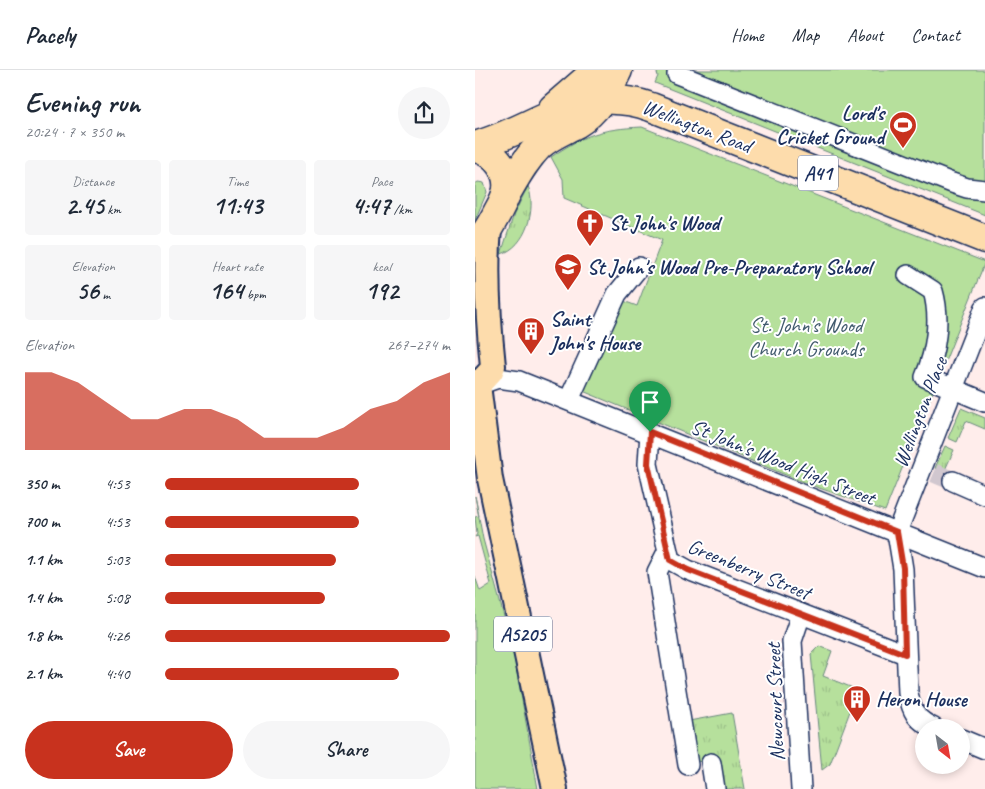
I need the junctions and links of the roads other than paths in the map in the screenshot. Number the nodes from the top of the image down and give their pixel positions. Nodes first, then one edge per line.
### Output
1 (597, 70) edge
2 (618, 70) edge
3 (627, 70) edge
4 (677, 74) dead end
5 (602, 99) junction
6 (651, 107) junction
7 (549, 113) junction
8 (475, 147) edge
9 (985, 190) edge
10 (506, 194) junction
11 (482, 235) edge
12 (985, 239) edge
13 (639, 267) dead end
14 (908, 276) dead end
15 (985, 307) edge
16 (476, 383) edge
17 (953, 389) junction
18 (569, 400) junction
19 (985, 402) edge
20 (650, 432) junction
21 (953, 481) tunnel mouth
22 (985, 495) edge
23 (897, 532) junction
24 (667, 552) junction
25 (985, 568) edge
26 (807, 617) junction
27 (905, 654) junction
28 (918, 719) edge
29 (970, 743) edge
30 (985, 749) edge
31 (711, 763) dead end
32 (688, 765) dead end
33 (555, 789) edge
34 (715, 789) edge
35 (801, 789) edge

1 - 7 highway
2 - 5 highway
3 - 6 highway
4 - 9 street
5 - 6 highway, Wellington Road / A41
5 - 7 highway, Wellington Road / A41
5 - 10 highway
6 - 12 highway, Wellington Road / A41
7 - 8 highway, Wellington Road / A41
8 - 10 highway
10 - 11 highway
11 - 16 main road
13 - 18 street
14 - 17 street
15 - 17 street, Wellington Place
16 - 18 street, St John's Wood High Street
16 - 33 main road, A5205
17 - 19 street
17 - 23 street, Wellington Place
18 - 20 street, St John's Wood High Street
20 - 23 street, St John's Wood High Street
20 - 24 street, Greenberry Street
21 - 22 street
23 - 25 street, St John's Wood High Street
23 - 27 street
24 - 26 street, Greenberry Street
24 - 32 street
26 - 27 street, Greenberry Street
26 - 35 street, Newcourt Street
27 - 28 street
29 - 30 street
31 - 34 street

